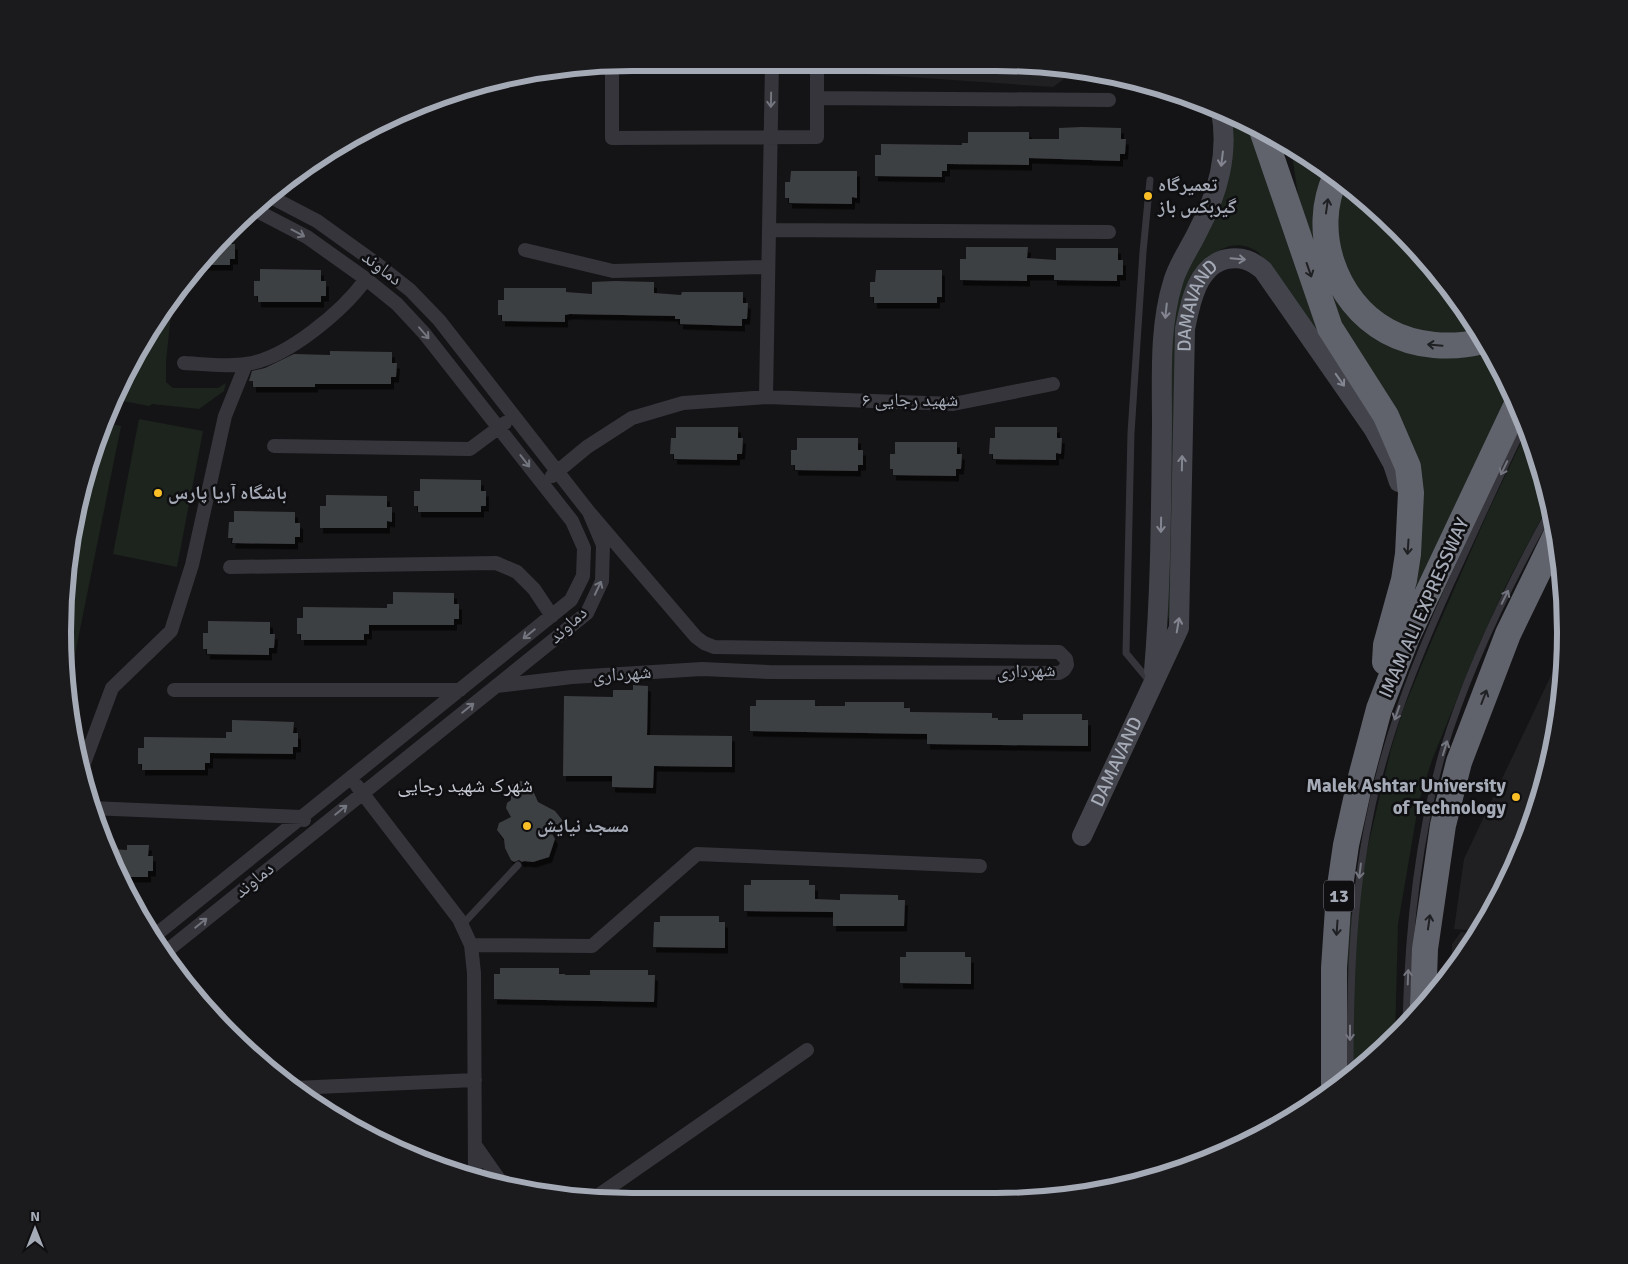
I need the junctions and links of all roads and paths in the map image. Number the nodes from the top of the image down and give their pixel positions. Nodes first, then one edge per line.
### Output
1 (772, 71) edge
2 (817, 71) edge
3 (612, 72) edge
4 (817, 98) junction
5 (1109, 100) dead end
6 (1221, 119) edge
7 (771, 138) junction
8 (1266, 141) edge
9 (1286, 152) edge
10 (1150, 180) dead end
11 (1332, 184) edge
12 (275, 199) edge
13 (259, 212) edge
14 (769, 230) junction
15 (1109, 232) dead end
16 (1297, 234) junction
17 (525, 250) dead end
18 (768, 267) junction
19 (366, 279) junction
20 (1476, 342) edge
21 (184, 363) dead end
22 (246, 364) junction
23 (1053, 384) dead end
24 (766, 397) junction
25 (1512, 414) edge
26 (514, 416) junction
27 (499, 428) junction
28 (1520, 434) edge
29 (274, 446) dead end
30 (558, 471) junction
31 (543, 484) junction
32 (589, 512) junction
33 (1410, 515) junction
34 (1545, 519) edge
35 (1550, 547) edge
36 (230, 567) dead end
37 (1553, 572) edge
38 (552, 616) junction
39 (1508, 634) junction
40 (704, 644) junction
41 (770, 649) junction
42 (702, 669) junction
43 (769, 672) junction
44 (496, 686) junction
45 (1152, 686) junction
46 (174, 690) dead end
47 (460, 690) junction
48 (1379, 709) junction
49 (86, 758) edge
50 (351, 778) junction
51 (362, 793) junction
52 (100, 808) edge
53 (302, 817) junction
54 (314, 832) junction
55 (1082, 836) dead end
56 (518, 865) dead end
57 (980, 866) dead end
58 (462, 925) junction
59 (159, 932) edge
60 (471, 945) junction
61 (169, 949) edge
62 (1423, 995) edge
63 (1406, 1014) edge
64 (807, 1050) dead end
65 (1350, 1067) edge
66 (1334, 1079) edge
67 (475, 1080) junction
68 (305, 1087) edge
69 (475, 1145) junction
70 (475, 1170) edge
71 (498, 1176) edge
72 (603, 1192) edge

1 -> 7 street
2 - 4 street
3 - 7 street
4 - 5 street
4 - 7 street
6 -> 45 main road, DAMAVAND
7 - 14 street
8 - 16 highway
9 - 16 highway
10 - 45 lane
20 -> 11 highway
12 - 26 street, دماوند
13 -> 19 street, دماوند
14 - 15 street
14 - 18 street
16 -> 33 highway
17 - 18 street
18 - 24 street
19 - 22 street
19 -> 27 street, دماوند
21 - 22 street
22 - 49 street
23 - 24 street, شهید رجایی ۶
24 - 30 street, شهید رجایی ۶
25 - 48 highway, IMAM ALI EXPRESSWAY / 13
26 - 27 street
26 - 30 street, دماوند
27 - 29 street
27 -> 31 street, دماوند
28 -> 65 lane
30 - 31 street, شهید رجایی ۶
30 - 32 street, دماوند
31 - 38 street, دماوند
32 - 40 street
44 -> 32 street, دماوند
45 -> 33 main road, DAMAVAND
33 -> 48 highway
63 -> 34 lane
35 - 39 highway
36 - 38 street
37 - 39 highway
38 -> 47 street, دماوند
62 -> 39 highway
40 - 41 street, شهرداری
40 - 42 street
41 - 43 street
41 - 43 street, شهرداری
42 - 43 street, شهرداری
42 - 44 street, شهرداری
51 -> 44 street, دماوند
45 - 55 main road, DAMAVAND
46 - 47 street
47 - 50 street, دماوند
48 -> 66 highway, IMAM ALI EXPRESSWAY / 13
50 - 51 street
50 - 53 street, دماوند
54 -> 51 street, دماوند
51 - 58 street
52 - 53 street
53 - 54 street
53 - 59 street, دماوند
61 -> 54 street, دماوند
56 - 58 lane
57 - 60 street
58 - 60 street
60 - 67 street
64 - 72 street
67 - 68 street
67 - 69 street
69 - 70 street
69 - 71 street

